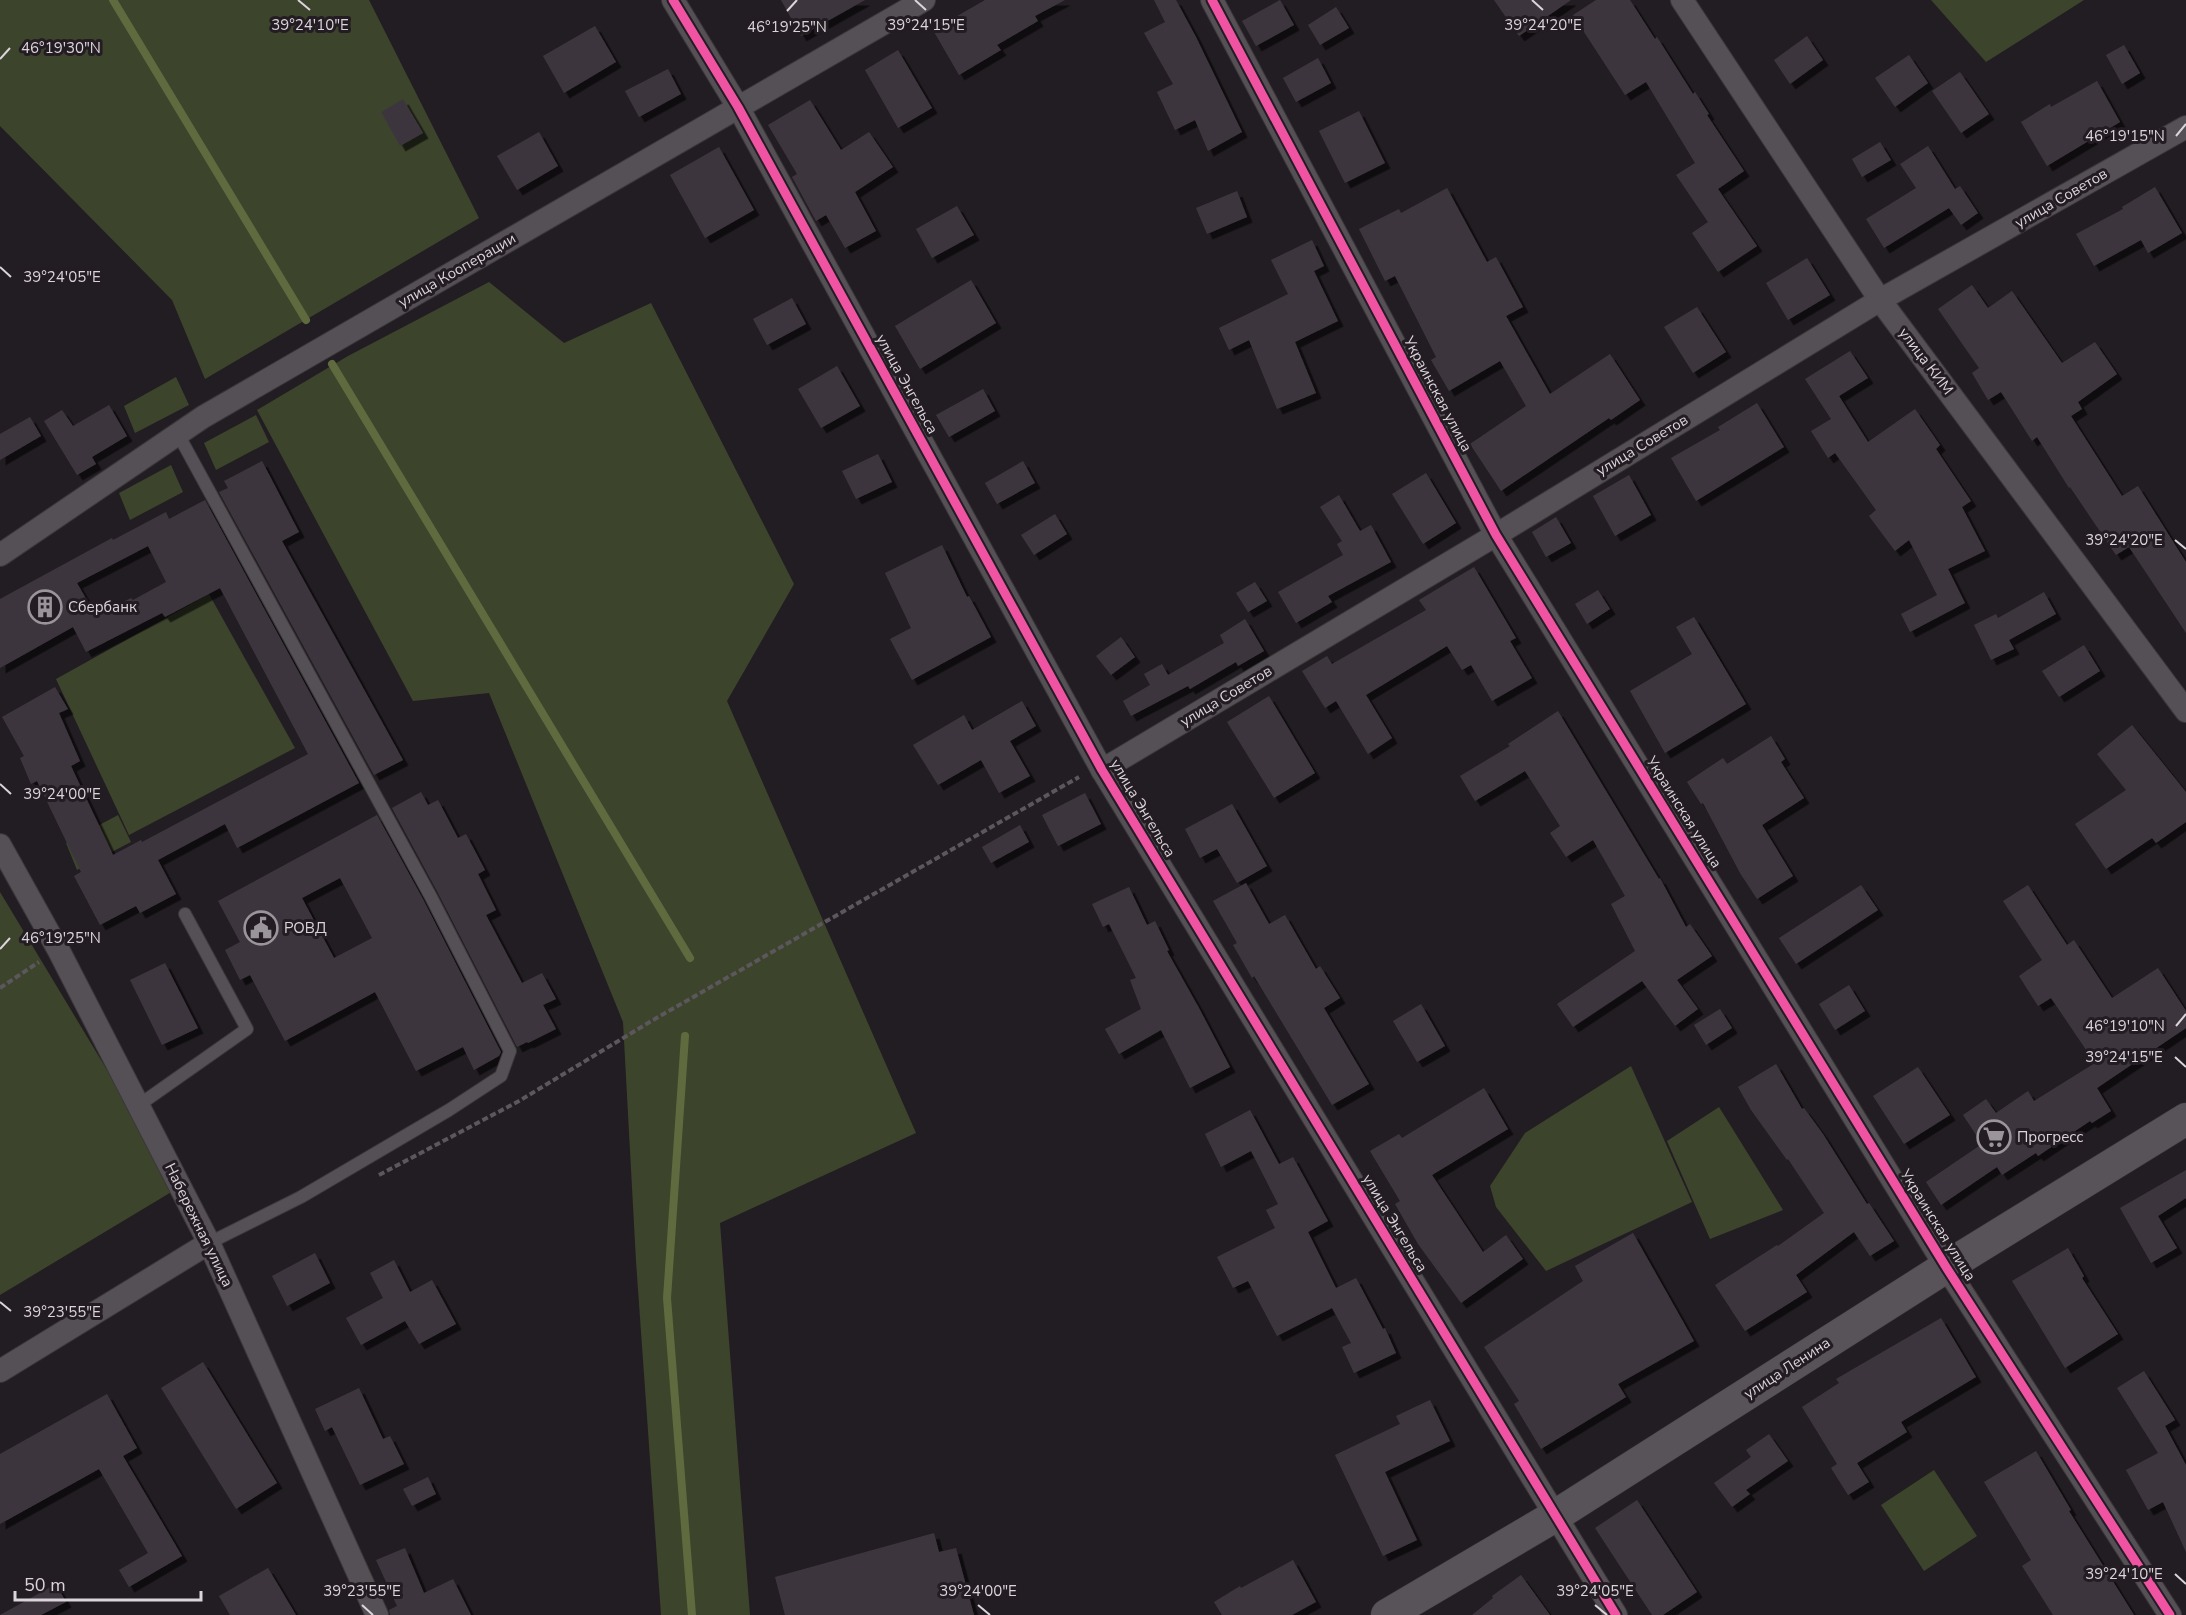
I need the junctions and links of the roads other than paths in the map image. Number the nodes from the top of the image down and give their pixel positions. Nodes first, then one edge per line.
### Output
1 (673, 0) edge
2 (924, 0) edge
3 (1212, 0) edge
4 (1682, 0) edge
5 (738, 106) junction
6 (2186, 127) edge
7 (1880, 300) junction
8 (178, 434) junction
9 (1496, 535) junction
10 (0, 555) edge
11 (2186, 711) edge
12 (1102, 770) junction
13 (0, 845) edge
14 (185, 914) dead end
15 (139, 1105) junction
16 (2186, 1119) edge
17 (209, 1243) junction
18 (1946, 1267) junction
19 (0, 1371) edge
20 (1555, 1516) junction
21 (377, 1615) edge
22 (1387, 1615) edge
23 (1616, 1615) edge
24 (2170, 1615) edge

1 - 5 street, улица Энгельса
2 - 5 street, улица Кооперации
3 - 9 street, Украинская улица
4 - 7 street, улица КИМ
5 - 8 street, улица Кооперации
5 - 12 street, улица Энгельса
6 - 7 street, улица Советов
7 - 9 street, улица Советов
7 - 11 street, улица КИМ
8 - 10 street, улица Кооперации
8 - 17 lane
9 - 12 street, улица Советов
9 - 18 street, Украинская улица
12 - 20 street, улица Энгельса
13 - 15 street, Набережная улица
14 - 15 lane
15 - 17 street, Набережная улица
16 - 18 street, улица Ленина
17 - 19 street
17 - 21 street, Набережная улица
18 - 20 street, улица Ленина
18 - 24 street, Украинская улица
20 - 22 street, улица Ленина
20 - 23 street, улица Энгельса

